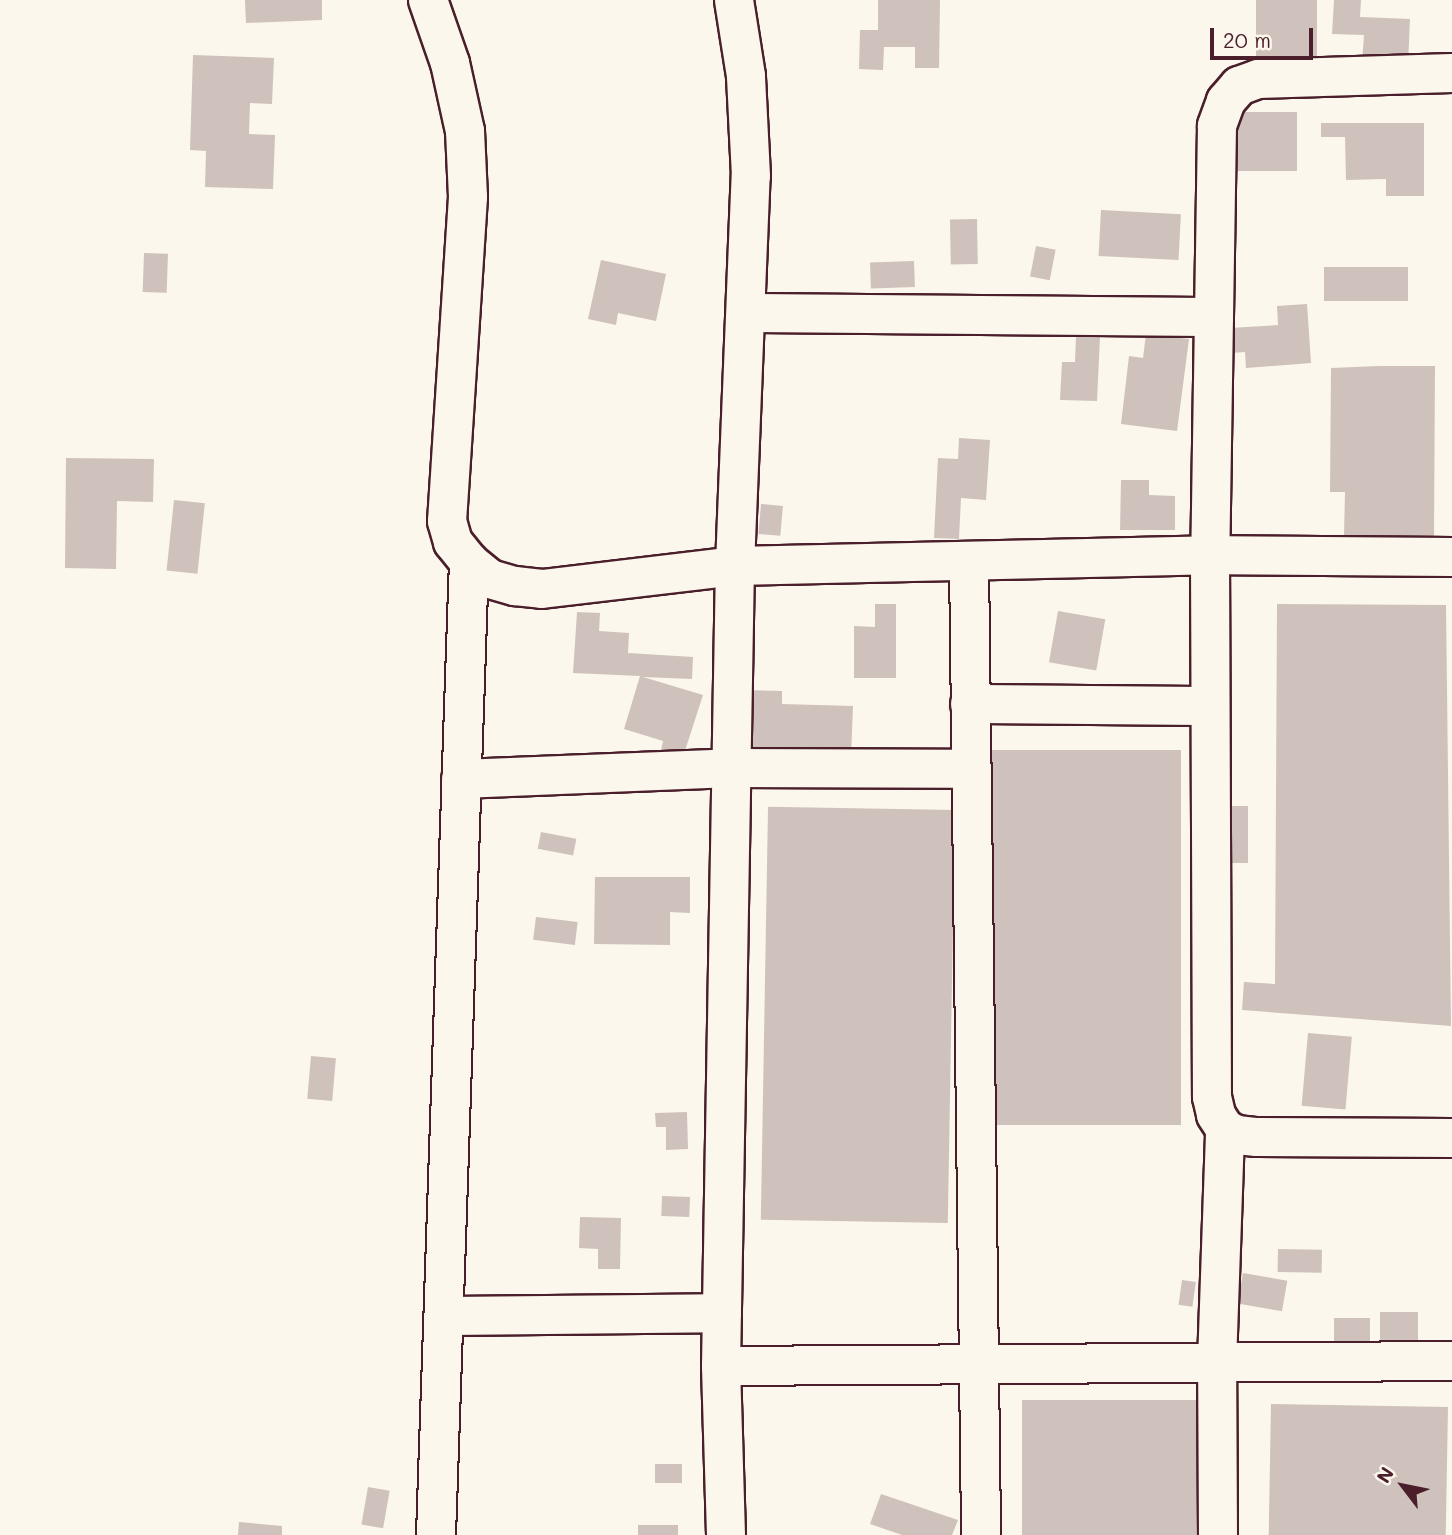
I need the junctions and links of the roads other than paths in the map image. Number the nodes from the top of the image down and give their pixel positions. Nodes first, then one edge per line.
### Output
1 (428, 0) edge
2 (734, 0) edge
3 (1452, 73) edge
4 (746, 313) junction
5 (1214, 317) junction
6 (1210, 555) junction
7 (1452, 557) edge
8 (969, 561) junction
9 (469, 562) junction
10 (735, 566) junction
11 (970, 704) junction
12 (1210, 706) junction
13 (732, 768) junction
14 (971, 769) junction
15 (461, 779) junction
16 (1225, 1129) junction
17 (1452, 1138) edge
18 (722, 1313) junction
19 (444, 1316) junction
20 (1452, 1361) edge
21 (1217, 1363) junction
22 (722, 1366) junction
23 (977, 1366) junction
24 (436, 1535) edge
25 (726, 1535) edge
26 (981, 1535) edge
27 (1219, 1535) edge

1 - 9 street
2 - 4 street
3 - 5 street
4 - 5 street
4 - 10 street
5 - 6 street
6 - 7 street
6 - 8 street
6 - 12 street
8 - 10 street
8 - 11 street
9 - 10 street
9 - 15 street
10 - 13 street
11 - 12 street
11 - 14 street
12 - 16 street
13 - 14 street
13 - 15 street
13 - 18 street
14 - 23 street
15 - 19 street
16 - 17 street
16 - 21 street
18 - 19 street
18 - 22 street
19 - 24 street
20 - 21 street
21 - 23 street
21 - 27 street
22 - 23 street
22 - 25 street
23 - 26 street

